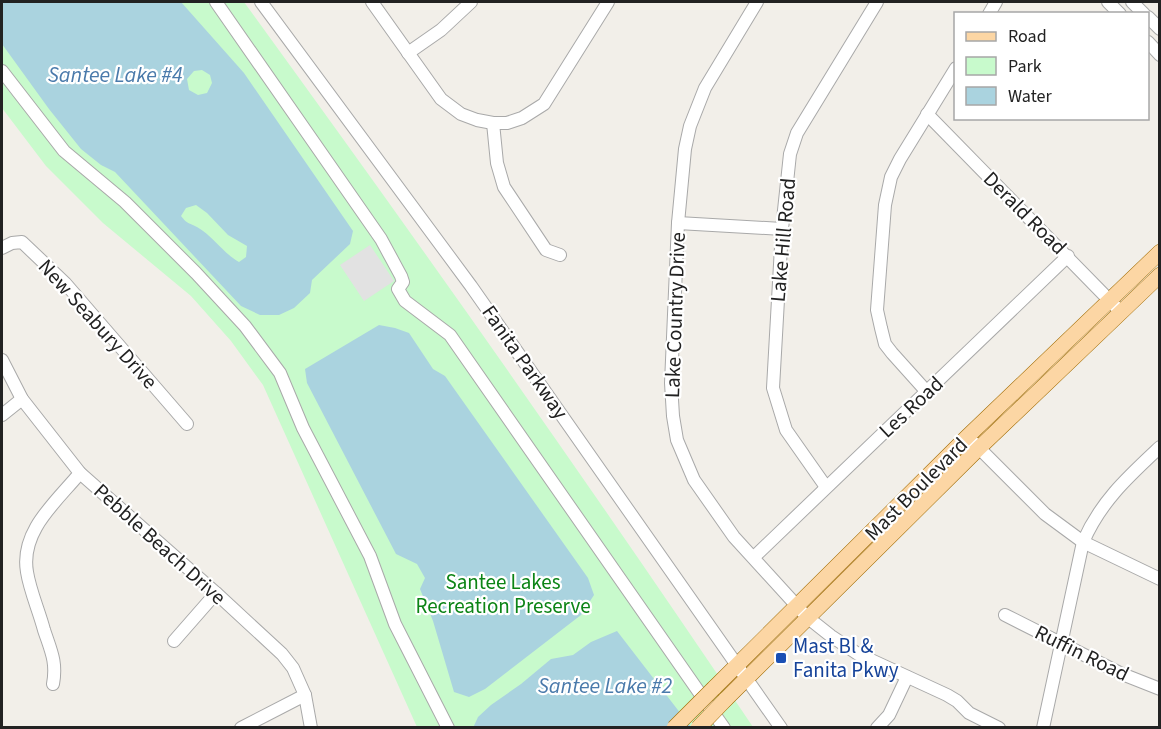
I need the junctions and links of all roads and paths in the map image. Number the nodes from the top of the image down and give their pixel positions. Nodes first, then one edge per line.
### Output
1 (216, 2) edge
2 (261, 2) edge
3 (372, 2) edge
4 (471, 2) edge
5 (608, 2) edge
6 (757, 2) edge
7 (877, 2) edge
8 (1149, 18) edge
9 (1160, 29) edge
10 (1149, 43) edge
11 (408, 53) junction
12 (1160, 55) edge
13 (2, 71) edge
14 (954, 71) edge
15 (927, 114) junction
16 (494, 123) junction
17 (678, 223) junction
18 (782, 229) junction
19 (2, 248) edge
20 (1160, 252) edge
21 (560, 255) dead end
22 (1068, 256) junction
23 (1160, 275) edge
24 (1110, 300) junction
25 (1121, 312) junction
26 (2, 360) edge
27 (927, 392) junction
28 (22, 399) junction
29 (2, 415) edge
30 (187, 424) dead end
31 (973, 443) junction
32 (1160, 447) edge
33 (80, 473) junction
34 (826, 487) junction
35 (1083, 542) junction
36 (754, 556) junction
37 (1160, 579) edge
38 (216, 593) junction
39 (802, 611) junction
40 (1005, 615) dead end
41 (174, 641) dead end
42 (1061, 644) junction
43 (737, 664) junction
44 (907, 677) junction
45 (747, 678) junction
46 (54, 684) dead end
47 (1160, 689) edge
48 (305, 695) junction
49 (241, 728) edge
50 (311, 728) edge
51 (448, 728) edge
52 (674, 728) edge
53 (698, 728) edge
54 (724, 728) edge
55 (781, 728) edge
56 (877, 728) edge
57 (999, 728) edge
58 (1044, 728) edge

1 - 54 street
2 - 43 street, Fanita Parkway
3 - 11 street
4 - 11 street
5 - 16 street
6 - 17 street, Lake Country Drive
7 - 18 street, Lake Hill Road
8 - 9 street
10 - 12 street
11 - 16 street
13 - 51 street
14 - 15 street
15 - 22 street, Derald Road
15 - 27 street
16 - 21 street
17 - 18 street
17 - 36 street, Lake Country Drive
18 - 34 street, Lake Hill Road
19 - 30 street, New Seabury Drive
20 - 24 main road, Mast Boulevard
22 - 24 street, Derald Road
22 - 27 street, Les Road
23 - 25 main road, Mast Boulevard
24 - 25 street, Derald Road
24 - 31 main road, Mast Boulevard
25 - 31 main road, Mast Boulevard
26 - 28 street, Pebble Beach Drive
27 - 34 street, Les Road
28 - 29 street
28 - 33 street, Pebble Beach Drive
31 - 35 street
31 - 39 main road, Mast Boulevard
32 - 35 street
33 - 38 street, Pebble Beach Drive
33 - 46 street
34 - 36 street, Les Road
35 - 37 street
35 - 42 street
36 - 39 street, Lake Country Drive
38 - 41 street
38 - 48 street, Pebble Beach Drive
39 - 43 main road, Mast Boulevard
39 - 44 street, Lake Country Drive
39 - 45 main road, Mast Boulevard
40 - 42 street, Ruffin Road
42 - 47 street, Ruffin Road
42 - 58 street
43 - 45 street, Fanita Parkway
43 - 52 main road, Mast Boulevard, bridge
44 - 56 street
44 - 57 street, Lake Country Drive
45 - 53 main road, Mast Boulevard, bridge
45 - 55 street, Fanita Parkway
48 - 49 street
48 - 50 street, Pebble Beach Drive

